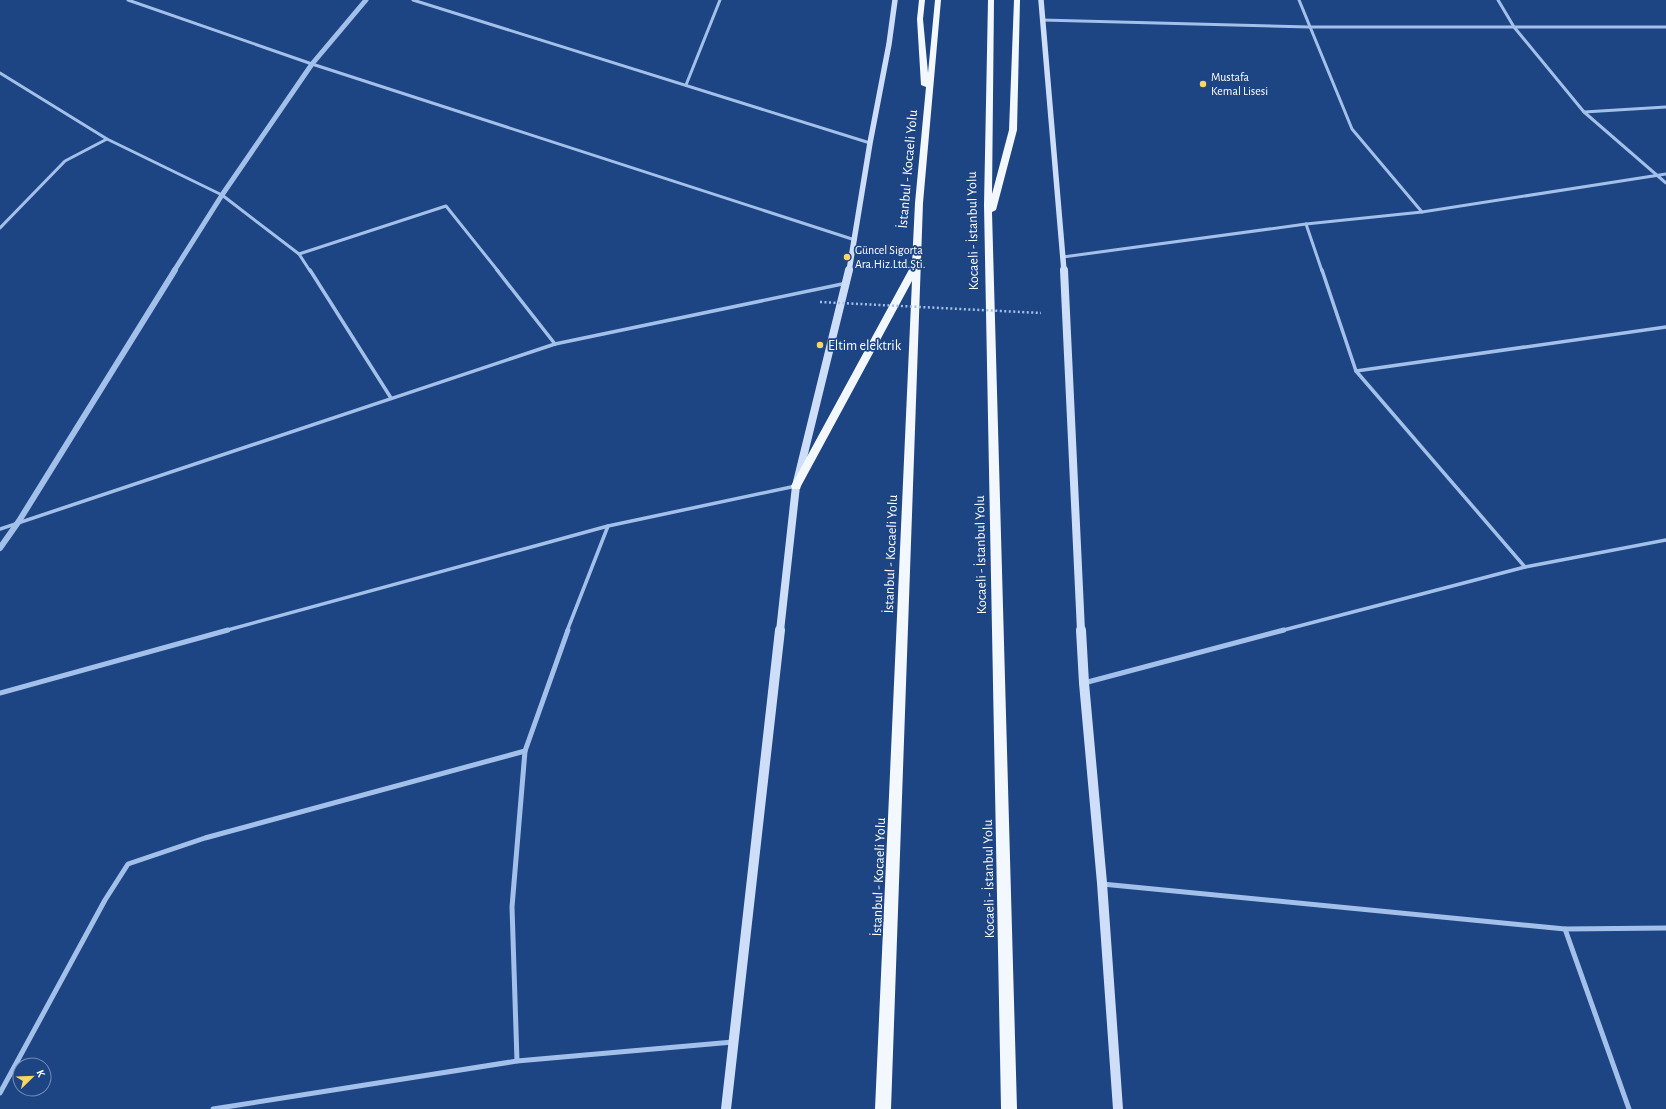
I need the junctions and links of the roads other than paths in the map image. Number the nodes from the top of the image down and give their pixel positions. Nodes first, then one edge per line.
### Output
1 (128, 0) edge
2 (366, 0) edge
3 (413, 0) edge
4 (720, 0) edge
5 (895, 0) edge
6 (922, 0) edge
7 (938, 0) edge
8 (990, 0) edge
9 (1017, 0) edge
10 (1041, 0) edge
11 (1299, 0) edge
12 (1498, 0) edge
13 (1041, 20) junction
14 (1309, 27) junction
15 (1514, 27) junction
16 (1666, 27) edge
17 (312, 64) junction
18 (0, 73) edge
19 (686, 85) junction
20 (1666, 107) edge
21 (1584, 112) junction
22 (927, 119) junction
23 (107, 139) junction
24 (870, 143) junction
25 (1666, 174) edge
26 (1657, 176) junction
27 (1666, 183) edge
28 (222, 195) junction
29 (1422, 212) junction
30 (988, 222) junction
31 (1306, 224) junction
32 (0, 228) edge
33 (855, 240) junction
34 (299, 254) junction
35 (1063, 257) junction
36 (917, 263) junction
37 (847, 283) junction
38 (1666, 327) edge
39 (555, 344) junction
40 (1356, 371) junction
41 (391, 398) junction
42 (796, 486) junction
43 (19, 522) junction
44 (608, 526) junction
45 (0, 529) edge
46 (1666, 540) edge
47 (0, 548) edge
48 (1526, 567) junction
49 (1084, 683) junction
50 (0, 693) edge
51 (525, 751) junction
52 (1102, 884) junction
53 (1666, 928) edge
54 (1565, 929) junction
55 (733, 1042) junction
56 (517, 1061) junction
57 (0, 1093) edge
58 (212, 1109) edge
59 (726, 1109) edge
60 (883, 1109) edge
61 (1010, 1109) edge
62 (1118, 1109) edge
63 (1629, 1109) edge

1 - 17 street
2 - 17 street
3 - 19 street
4 - 19 street
5 - 24 main road
6 - 22 highway
7 - 22 highway, İstanbul - Kocaeli Yolu
8 - 30 highway, Kocaeli - İstanbul Yolu
9 - 30 highway
10 - 13 main road
11 - 14 street
12 - 15 street
13 - 14 street
13 - 35 main road
14 - 15 street
14 - 29 street
15 - 16 street
15 - 21 street
17 - 28 street
17 - 33 street
18 - 23 street
19 - 24 street
20 - 21 street
21 - 26 street
22 - 36 highway, İstanbul - Kocaeli Yolu
23 - 28 street
23 - 32 street
24 - 33 main road
25 - 26 street
26 - 27 street
26 - 29 street
28 - 34 street
28 - 43 street
29 - 31 street
30 - 61 highway, Kocaeli - İstanbul Yolu
31 - 35 street
31 - 40 street
33 - 37 main road
34 - 39 street
34 - 41 street
35 - 49 main road
36 - 42 highway
36 - 60 highway, İstanbul - Kocaeli Yolu
37 - 39 street
37 - 42 main road
38 - 40 street
39 - 41 street
40 - 48 street
41 - 43 street
42 - 44 street
42 - 55 main road
43 - 45 street
43 - 47 street
44 - 50 street
44 - 51 street
46 - 48 street
48 - 49 street
49 - 52 main road
51 - 56 street
51 - 57 street
52 - 54 street
52 - 62 main road
53 - 54 street
54 - 63 street
55 - 56 street
55 - 59 main road
56 - 58 street

